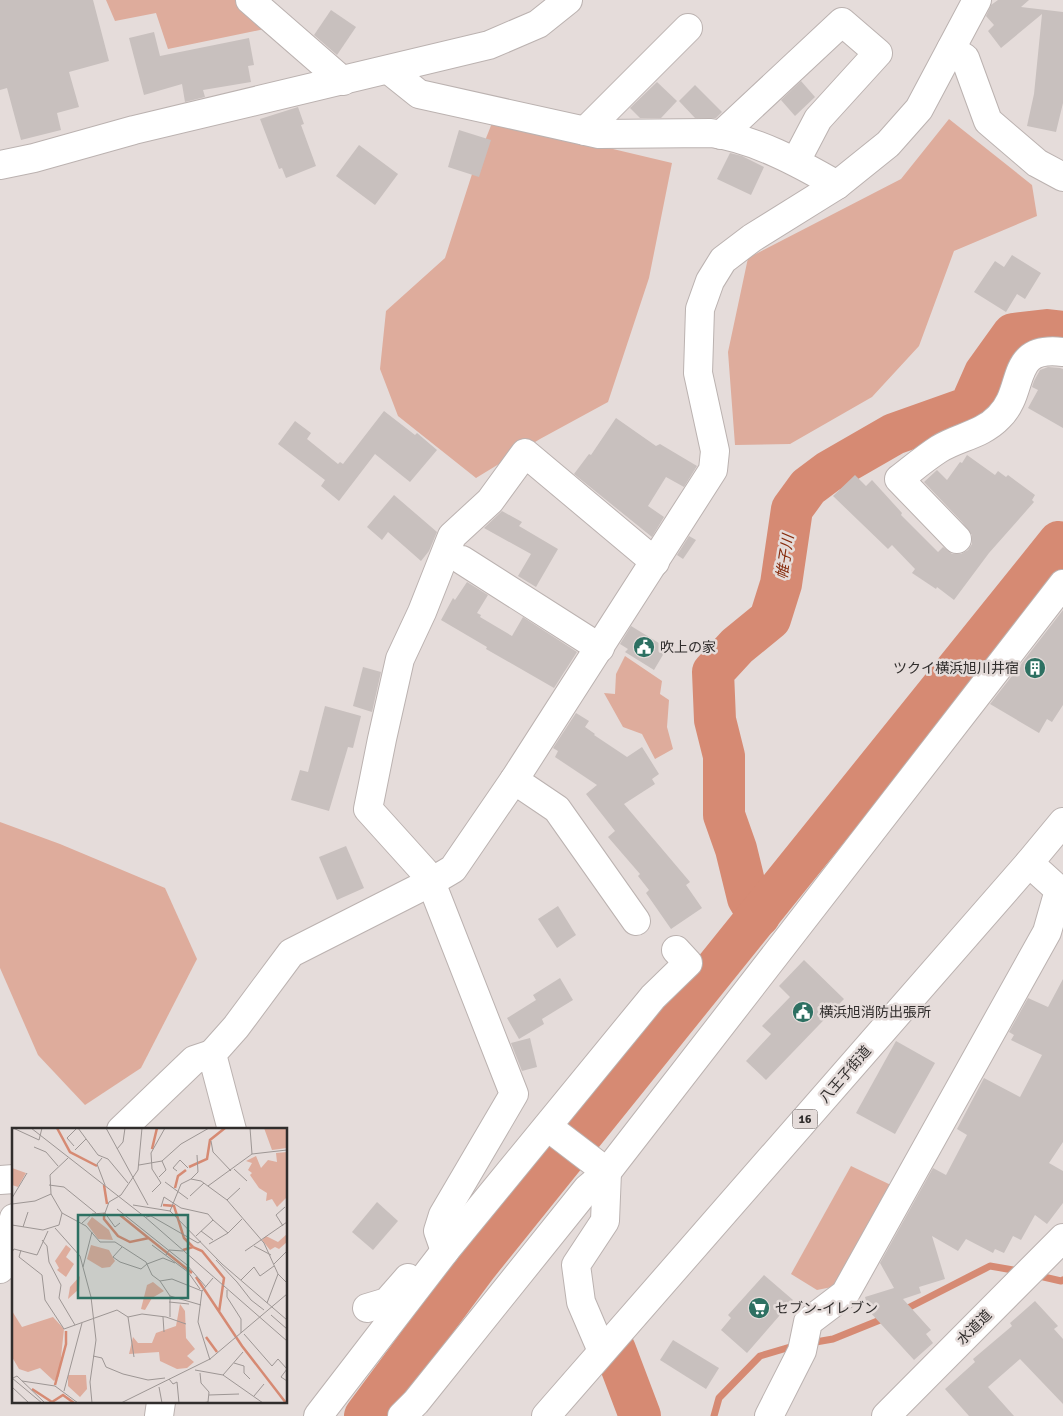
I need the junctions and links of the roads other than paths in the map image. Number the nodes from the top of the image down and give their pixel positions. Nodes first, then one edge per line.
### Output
1 (250, 0) edge
2 (568, 0) edge
3 (977, 0) edge
4 (688, 28) dead end
5 (951, 49) junction
6 (389, 70) junction
7 (342, 81) junction
8 (585, 131) junction
9 (721, 135) junction
10 (796, 161) junction
11 (0, 165) edge
12 (1063, 177) edge
13 (837, 184) junction
14 (1063, 352) edge
15 (957, 539) dead end
16 (462, 560) dead end
17 (655, 562) junction
18 (1063, 584) edge
19 (600, 648) junction
20 (514, 780) junction
21 (1063, 822) edge
22 (1029, 863) junction
23 (432, 882) junction
24 (636, 921) dead end
25 (676, 950) dead end
26 (212, 1054) junction
27 (123, 1128) edge
28 (231, 1128) edge
29 (551, 1130) junction
30 (600, 1166) junction
31 (12, 1225) edge
32 (1063, 1238) edge
33 (442, 1256) junction
34 (0, 1268) edge
35 (367, 1308) dead end
36 (602, 1351) junction
37 (318, 1416) edge
38 (402, 1416) edge
39 (546, 1416) edge
40 (769, 1416) edge
41 (886, 1416) edge

1 - 7 main road
2 - 6 main road
3 - 5 main road
4 - 8 main road
5 - 12 main road
5 - 13 main road
6 - 7 main road
6 - 8 main road
7 - 11 main road
8 - 9 main road
9 - 10 main road
9 - 10 main road
10 - 13 main road
13 - 17 main road
14 - 15 main road
16 - 19 main road
17 - 19 main road
17 - 23 main road
18 - 30 main road
19 - 20 main road
20 - 23 main road
20 - 24 main road
21 - 22 main road, 八王子街道 / 16
22 - 36 main road, 八王子街道 / 16
22 - 40 main road
23 - 26 main road
23 - 33 main road
25 - 29 main road
26 - 27 main road
26 - 28 main road
29 - 30 main road
29 - 33 main road
30 - 36 main road
30 - 38 main road
31 - 34 main road
32 - 41 main road, 水道道
33 - 35 main road
33 - 37 main road
36 - 39 main road, 八王子街道 / 16

